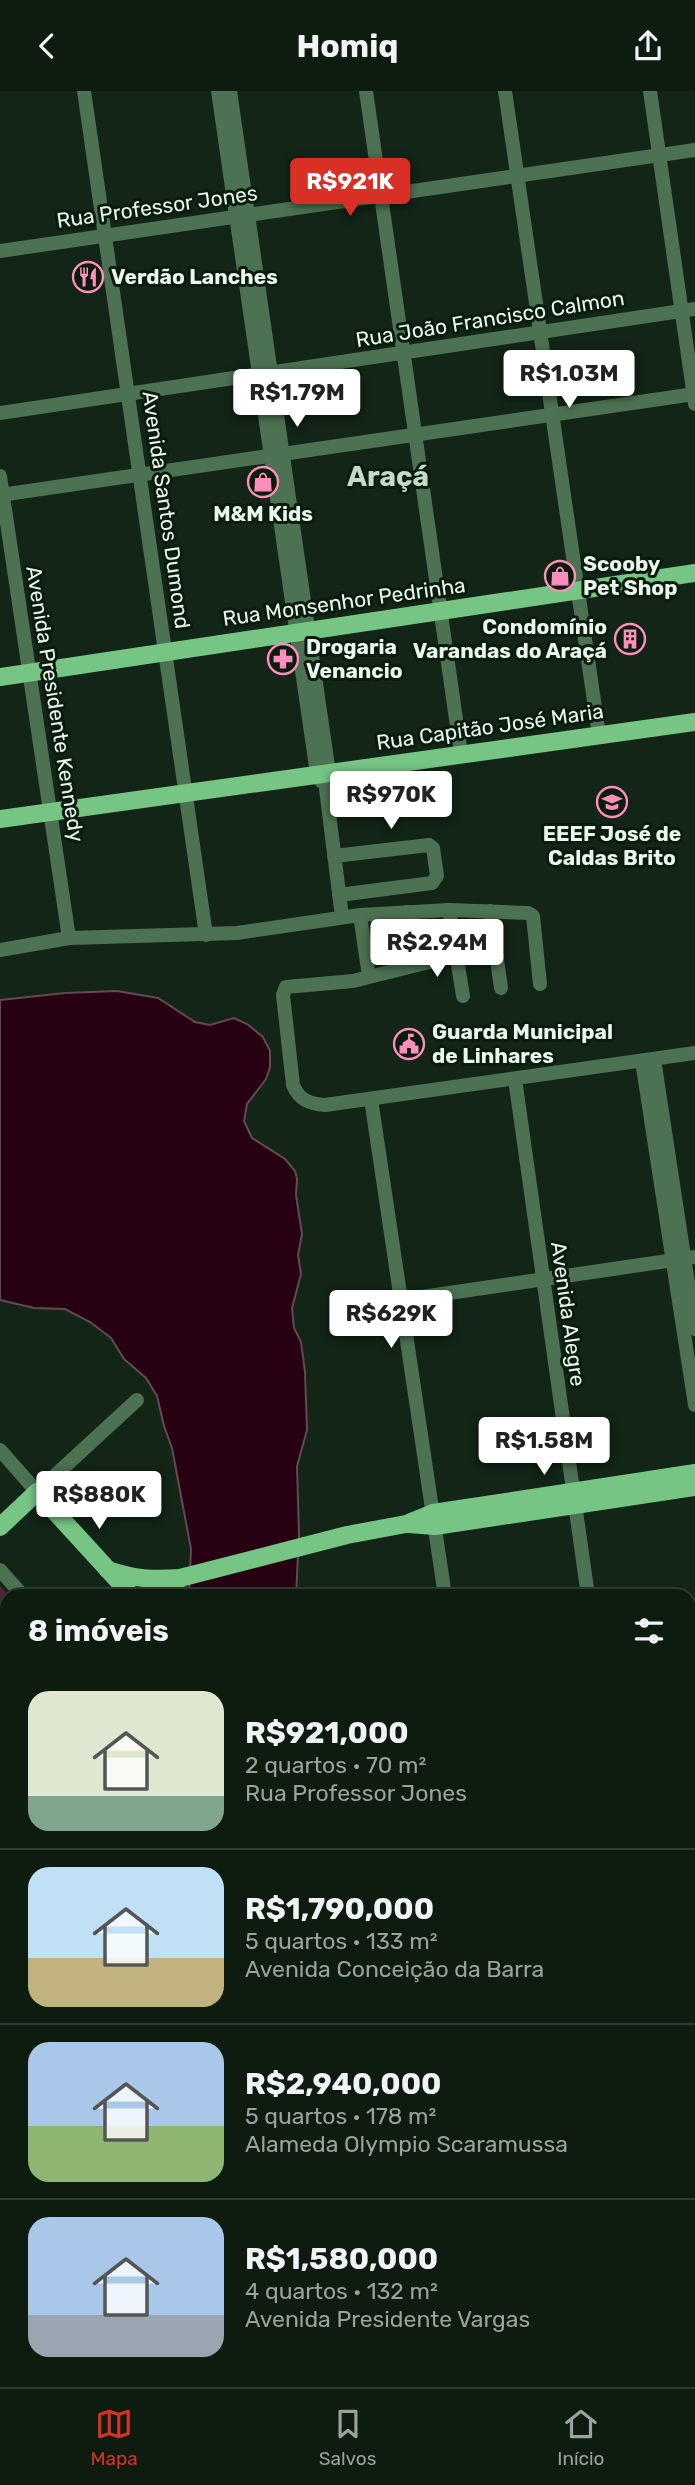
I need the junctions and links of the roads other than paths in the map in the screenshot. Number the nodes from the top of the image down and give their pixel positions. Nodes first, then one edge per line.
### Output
1 (84, 91) edge
2 (218, 91) edge
3 (230, 91) edge
4 (366, 91) edge
5 (505, 91) edge
6 (650, 91) edge
7 (695, 150) edge
8 (659, 155) junction
9 (517, 176) junction
10 (381, 195) junction
11 (242, 216) junction
12 (105, 236) junction
13 (0, 251) edge
14 (688, 310) edge
15 (540, 332) junction
16 (403, 353) junction
17 (265, 373) junction
18 (128, 394) junction
19 (694, 397) edge
20 (0, 413) edge
21 (552, 414) junction
22 (415, 435) junction
23 (277, 455) junction
24 (139, 475) junction
25 (0, 476) edge
26 (1, 495) edge
27 (695, 573) edge
28 (578, 591) junction
29 (440, 611) junction
30 (302, 632) junction
31 (165, 652) junction
32 (29, 672) junction
33 (0, 677) edge
34 (695, 722) edge
35 (599, 735) junction
36 (461, 754) junction
37 (324, 779) junction
38 (186, 793) junction
39 (50, 812) junction
40 (0, 819) edge
41 (334, 856) junction
42 (339, 895) junction
43 (449, 910) junction
44 (490, 911) junction
45 (407, 912) junction
46 (360, 915) junction
47 (342, 917) junction
48 (206, 935) junction
49 (69, 938) junction
50 (495, 945) junction
51 (0, 950) edge
52 (455, 952) junction
53 (417, 965) junction
54 (369, 977) junction
55 (540, 984) dead end
56 (501, 988) dead end
57 (463, 996) dead end
58 (695, 1053) edge
59 (648, 1060) junction
60 (514, 1079) junction
61 (371, 1099) junction
62 (684, 1259) edge
63 (541, 1280) junction
64 (401, 1300) junction
65 (695, 1329) edge
66 (137, 1400) dead end
67 (695, 1405) edge
68 (0, 1450) edge
69 (695, 1473) edge
70 (695, 1487) edge
71 (37, 1492) junction
72 (574, 1499) junction
73 (434, 1519) junction
74 (0, 1527) edge
75 (0, 1570) edge
76 (108, 1570) junction
77 (183, 1577) junction
78 (17, 1589) edge
79 (126, 1589) edge
80 (172, 1589) edge
81 (444, 1589) edge
82 (587, 1589) edge

1 - 12 street, Avenida Santos Dumond
2 - 11 street
3 - 11 street
4 - 10 street
5 - 9 street
6 - 8 street
7 - 8 street, Rua Professor Jones
8 - 9 street, Rua Professor Jones
8 - 14 street
9 - 10 street, Rua Professor Jones
9 - 15 street
10 - 11 street, Rua Professor Jones
10 - 16 street
11 - 12 street, Rua Professor Jones
11 - 17 street
12 - 13 street, Rua Professor Jones
12 - 18 street, Avenida Santos Dumond
14 - 15 street, Rua João Francisco Calmon
14 - 19 street
15 - 16 street, Rua João Francisco Calmon
15 - 21 street
16 - 17 street, Rua João Francisco Calmon
16 - 22 street
17 - 18 street, Rua João Francisco Calmon
17 - 23 street
18 - 20 street, Rua João Francisco Calmon
18 - 24 street, Avenida Santos Dumond
19 - 21 street
21 - 22 street
21 - 28 street
22 - 23 street
22 - 29 street
23 - 24 street
23 - 30 street
24 - 26 street
24 - 31 street, Avenida Santos Dumond
25 - 26 street, Avenida Presidente Kennedy
26 - 32 street, Avenida Presidente Kennedy
27 - 28 main road, Rua Monsenhor Pedrinha
28 - 29 main road, Rua Monsenhor Pedrinha
28 - 35 street
29 - 30 main road, Rua Monsenhor Pedrinha
29 - 36 street
30 - 31 main road, Rua Monsenhor Pedrinha
30 - 37 street
31 - 32 main road, Rua Monsenhor Pedrinha
31 - 38 street, Avenida Santos Dumond
32 - 33 main road, Rua Monsenhor Pedrinha
32 - 39 street, Avenida Presidente Kennedy
34 - 35 main road, Rua Capitão José Maria
35 - 36 main road, Rua Capitão José Maria
36 - 37 main road, Rua Capitão José Maria
37 - 38 main road, Rua Capitão José Maria
37 - 41 street
38 - 39 main road, Rua Capitão José Maria
38 - 48 street, Avenida Santos Dumond
39 - 40 main road, Rua Capitão José Maria
39 - 49 street, Avenida Presidente Kennedy
41 - 42 street
41 - 42 street
42 - 47 street
43 - 44 street
43 - 45 street
43 - 52 street
44 - 50 street
44 - 55 street
45 - 46 street
45 - 53 street
46 - 47 street
46 - 54 street
47 - 48 street
48 - 49 street
49 - 51 street
50 - 52 street
50 - 56 street
52 - 53 street
52 - 57 street
53 - 54 street
54 - 61 street
58 - 59 street
59 - 60 street
59 - 62 street
60 - 61 street
60 - 63 street, Avenida Alegre
61 - 64 street
62 - 63 street
62 - 65 street
62 - 67 street
63 - 64 street
63 - 72 street, Avenida Alegre
64 - 73 street
66 - 71 street
68 - 71 street
69 - 72 main road
70 - 72 main road
71 - 74 main road
71 - 76 main road
72 - 73 main road
72 - 82 street, Avenida Alegre
73 - 77 main road
73 - 81 street
75 - 78 street
76 - 77 main road
76 - 79 main road
77 - 80 main road

